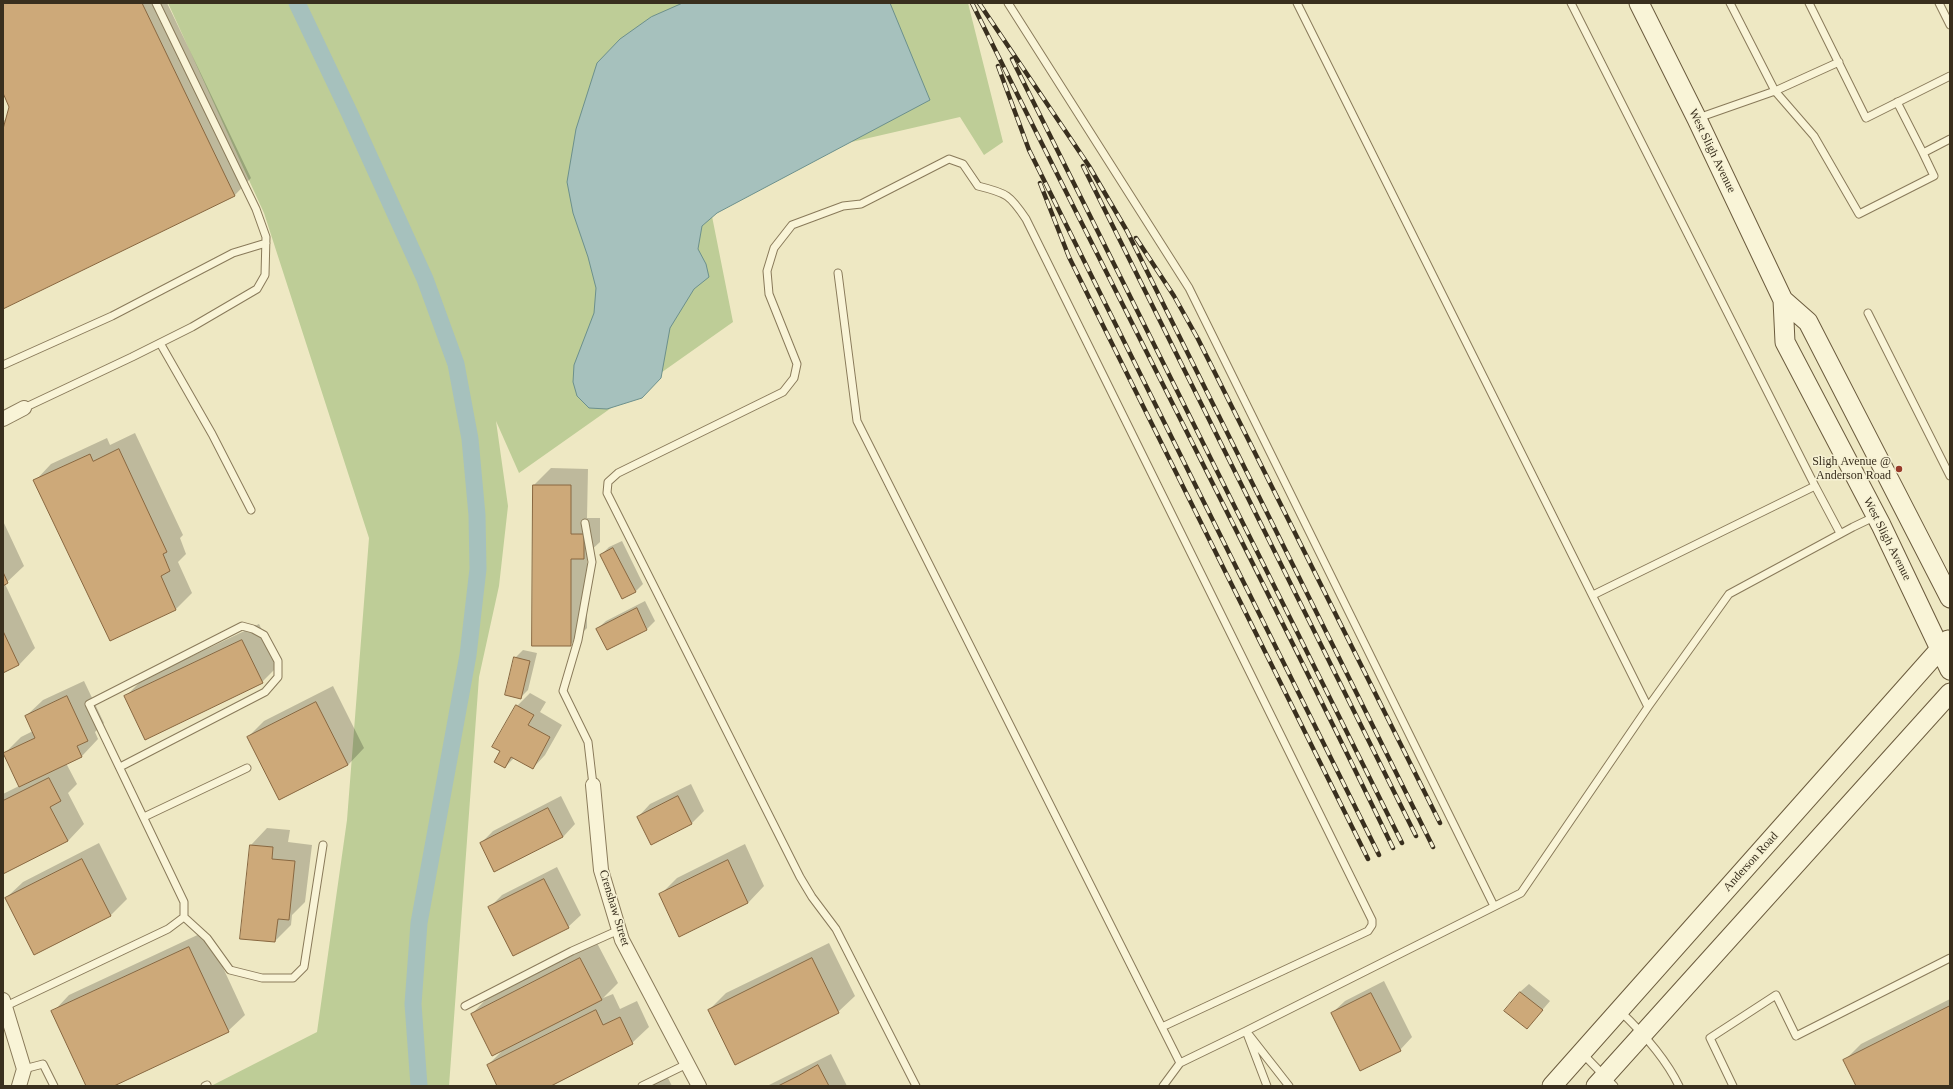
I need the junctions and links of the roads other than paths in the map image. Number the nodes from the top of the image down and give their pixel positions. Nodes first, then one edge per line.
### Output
1 (156, 3) edge
2 (1008, 3) edge
3 (1297, 3) edge
4 (1571, 3) edge
5 (1639, 3) edge
6 (1730, 3) edge
7 (1809, 3) edge
8 (1939, 3) edge
9 (1950, 25) edge
10 (1839, 62) junction
11 (1950, 76) edge
12 (1775, 91) junction
13 (1897, 102) junction
14 (1697, 119) junction
15 (1950, 139) edge
16 (1922, 153) junction
17 (266, 243) junction
18 (838, 273) dead end
19 (1783, 300) junction
20 (1868, 313) dead end
21 (160, 343) junction
22 (3, 365) edge
23 (24, 408) joint
24 (3, 419) edge
25 (1950, 476) edge
26 (1815, 486) junction
27 (251, 510) dead end
28 (1876, 516) junction
29 (585, 523) dead end
30 (1840, 533) junction
31 (1593, 595) junction
32 (1950, 598) edge
33 (1945, 643) edge
34 (1950, 670) edge
35 (1950, 693) edge
36 (1648, 707) junction
37 (120, 767) junction
38 (247, 768) dead end
39 (593, 785) joint
40 (144, 817) junction
41 (323, 845) dead end
42 (1494, 906) junction
43 (184, 917) junction
44 (618, 930) junction
45 (1950, 958) edge
46 (5, 1003) edge
47 (465, 1006) dead end
48 (1619, 1011) junction
49 (1162, 1027) junction
50 (1246, 1031) junction
51 (1644, 1033) junction
52 (1582, 1053) junction
53 (1180, 1063) junction
54 (687, 1064) junction
55 (24, 1069) junction
56 (1605, 1083) edge
57 (19, 1086) edge
58 (54, 1086) edge
59 (642, 1086) edge
60 (699, 1086) edge
61 (916, 1086) edge
62 (1163, 1086) edge
63 (1267, 1086) edge
64 (1289, 1086) edge
65 (1552, 1086) edge
66 (1679, 1086) edge
67 (1733, 1086) edge

1 - 17 lane
2 - 42 lane
3 - 31 lane
4 - 26 lane
5 - 14 main road, West Sligh Avenue
6 - 12 lane
7 - 10 lane
8 - 9 lane
10 - 12 lane
10 - 13 lane
11 - 13 lane
12 - 14 lane
12 - 16 lane
13 - 16 lane
14 - 19 main road, West Sligh Avenue
15 - 16 lane
17 - 21 lane
17 - 22 lane
18 - 49 lane
19 - 28 main road, West Sligh Avenue
19 - 32 main road, West Sligh Avenue
20 - 25 lane
21 - 23 lane
21 - 27 lane
23 - 24 street
26 - 30 lane
26 - 31 lane
28 - 30 lane
28 - 33 main road, West Sligh Avenue
29 - 39 lane
30 - 36 lane
31 - 36 lane
33 - 34 main road, West Sligh Avenue
33 - 48 main road, Anderson Road
35 - 51 main road
36 - 42 lane
37 - 37 lane
37 - 40 lane
38 - 40 lane
39 - 44 street, Crenshaw Street
40 - 43 lane
41 - 43 lane
42 - 50 lane
43 - 46 lane
44 - 47 lane
44 - 54 street, Crenshaw Street
45 - 67 lane
46 - 55 street
48 - 51 lane
48 - 52 main road, Anderson Road
49 - 53 lane
49 - 61 lane
50 - 53 lane
50 - 63 lane
50 - 64 lane
51 - 56 main road
51 - 66 lane
52 - 56 lane
52 - 65 main road, Anderson Road
53 - 62 lane
54 - 59 lane
54 - 60 street, Crenshaw Street
55 - 57 street
55 - 58 lane

